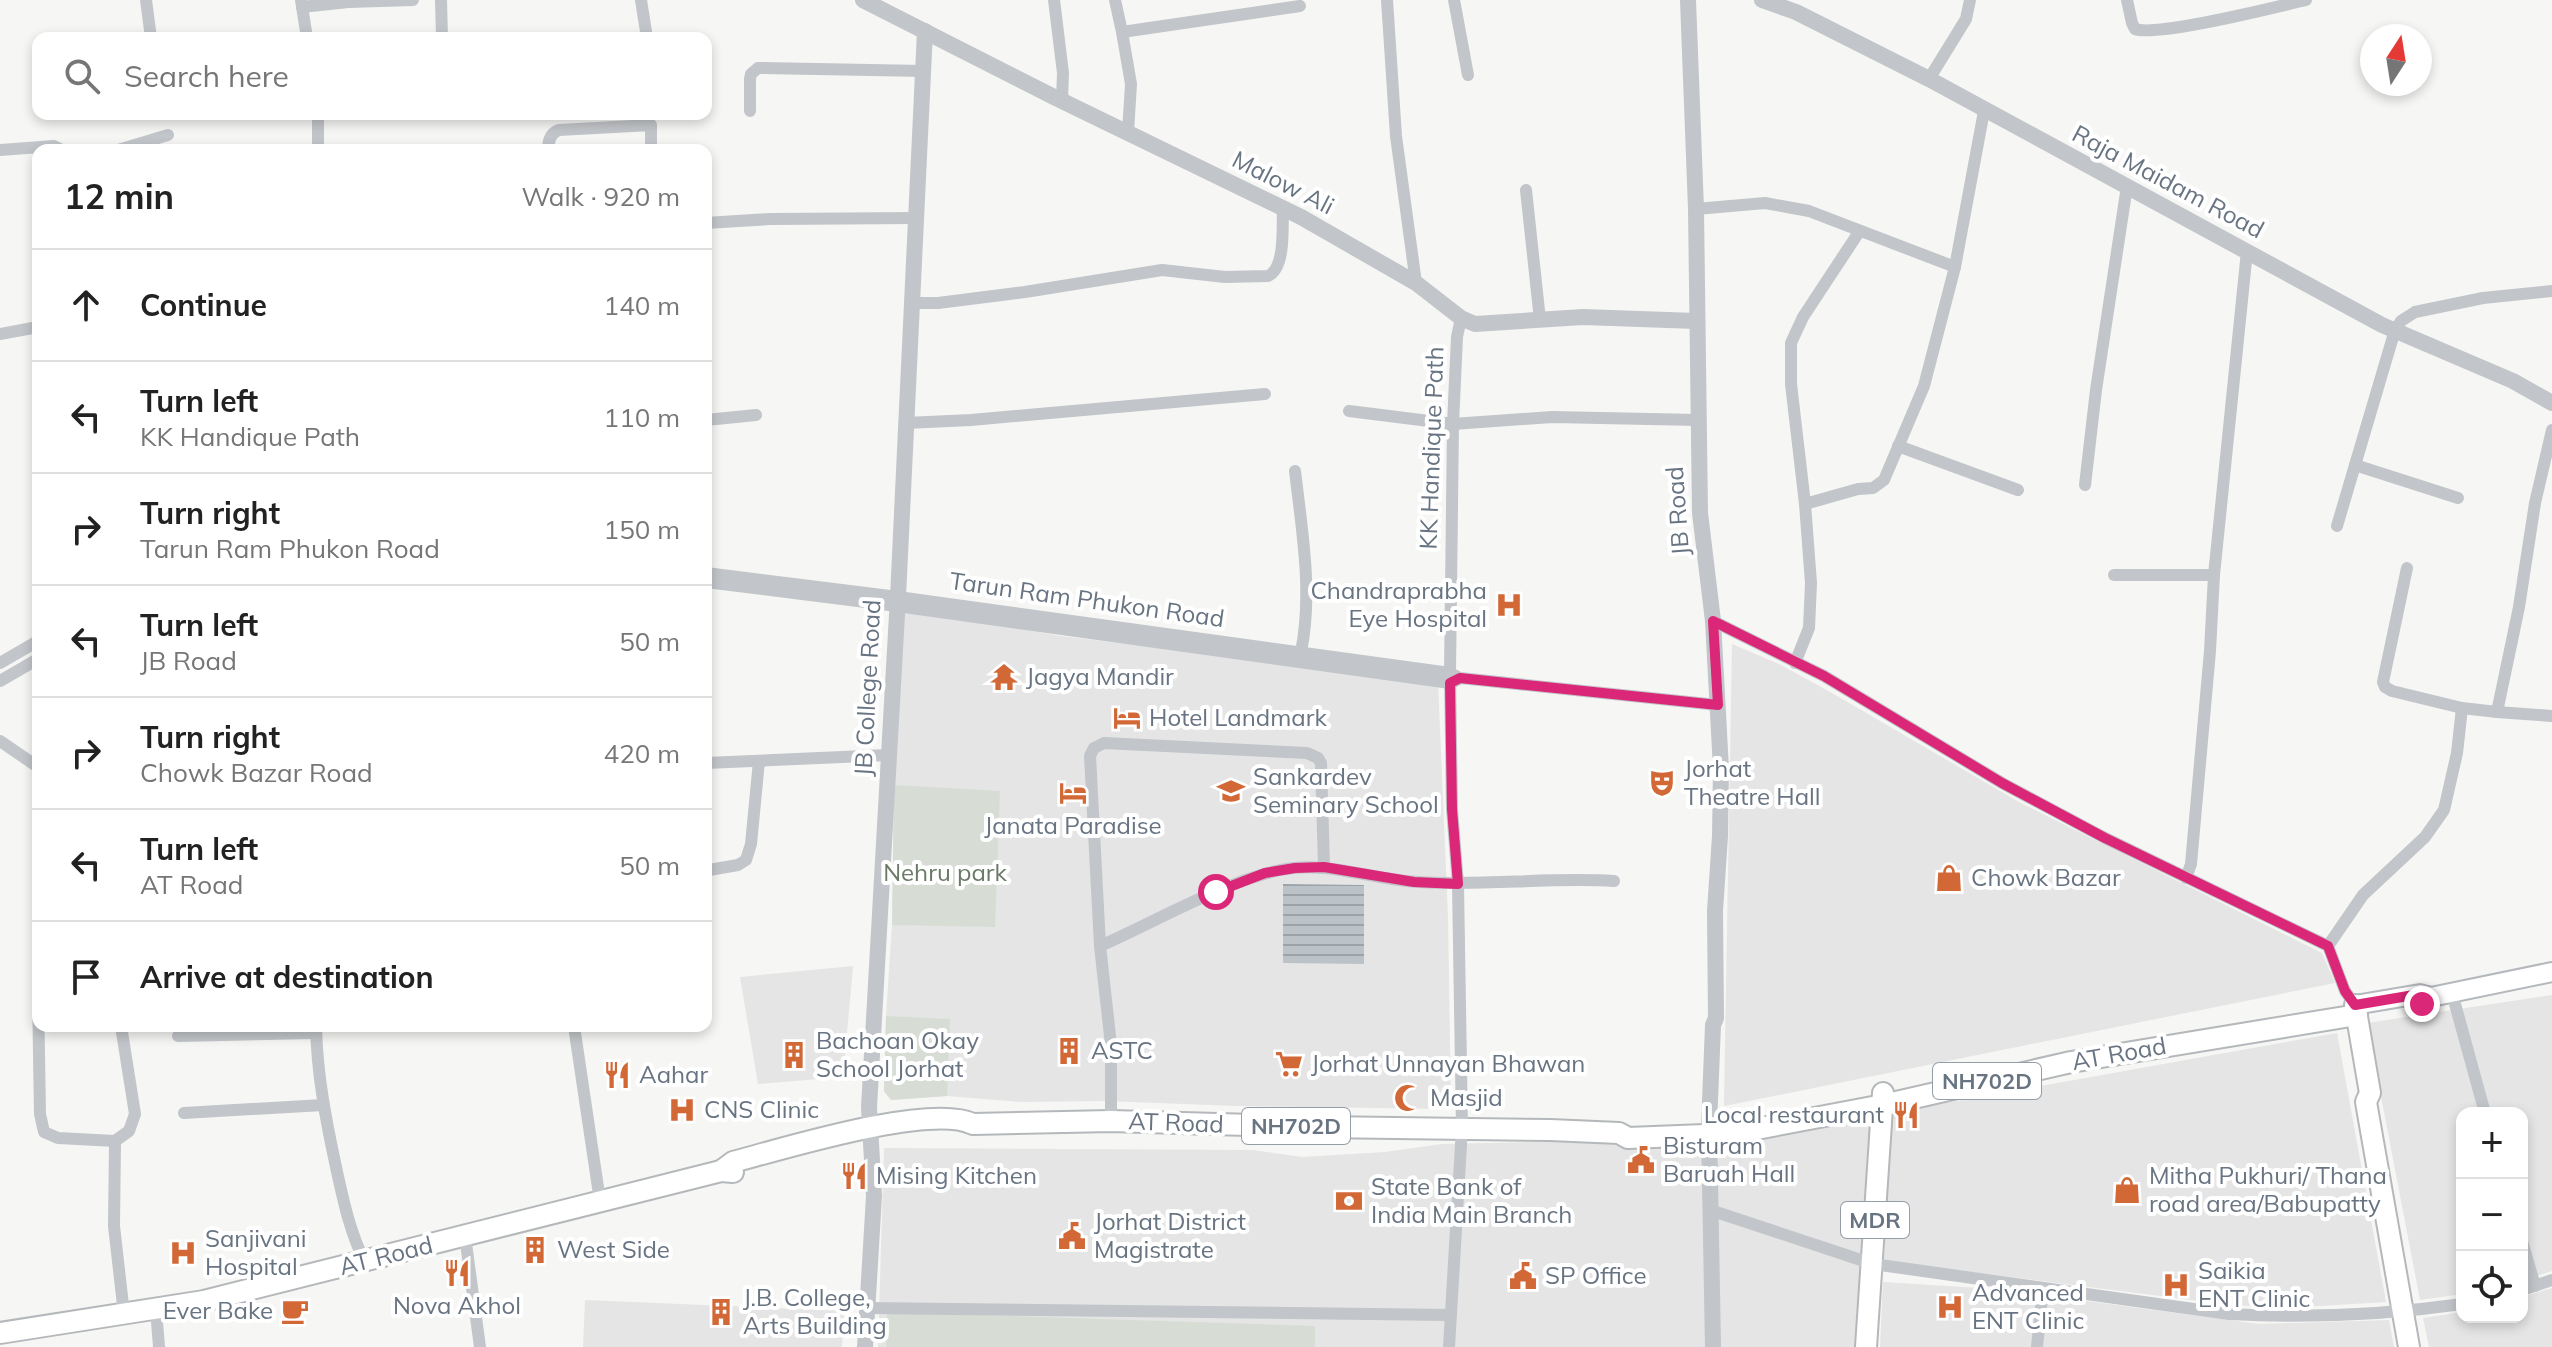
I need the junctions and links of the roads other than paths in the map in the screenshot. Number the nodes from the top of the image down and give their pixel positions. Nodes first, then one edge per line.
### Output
1 (146, 0) edge
2 (413, 0) edge
3 (441, 0) edge
4 (641, 0) edge
5 (863, 0) edge
6 (1054, 0) edge
7 (1115, 0) edge
8 (1387, 0) edge
9 (1454, 0) edge
10 (1688, 0) edge
11 (1762, 0) edge
12 (1970, 0) edge
13 (2127, 0) edge
14 (2306, 0) edge
15 (301, 3) edge
16 (1300, 6) dead end
17 (925, 31) junction
18 (150, 32) edge
19 (306, 32) edge
20 (442, 32) edge
21 (646, 32) edge
22 (1122, 32) junction
23 (924, 71) junction
24 (1468, 75) dead end
25 (1929, 79) junction
26 (1062, 100) junction
27 (750, 111) dead end
28 (1984, 111) junction
29 (318, 120) edge
30 (650, 120) edge
31 (1128, 132) junction
32 (168, 135) dead end
33 (138, 144) edge
34 (318, 144) edge
35 (549, 144) edge
36 (651, 144) edge
37 (32, 148) edge
38 (0, 150) edge
39 (2127, 186) junction
40 (1526, 190) dead end
41 (1283, 208) junction
42 (1696, 209) junction
43 (915, 218) junction
44 (712, 223) edge
45 (1859, 232) junction
46 (2247, 251) junction
47 (1955, 267) junction
48 (1416, 283) junction
49 (2552, 291) edge
50 (911, 303) junction
51 (1461, 318) junction
52 (1540, 320) junction
53 (1696, 321) junction
54 (32, 328) edge
55 (2395, 330) junction
56 (0, 334) edge
57 (1265, 394) dead end
58 (2552, 403) edge
59 (1349, 411) dead end
60 (756, 415) dead end
61 (712, 419) edge
62 (1698, 420) junction
63 (906, 423) junction
64 (1453, 424) junction
65 (2552, 430) edge
66 (1898, 446) junction
67 (2355, 465) junction
68 (1295, 471) dead end
69 (2085, 485) dead end
70 (2018, 490) dead end
71 (2458, 498) dead end
72 (1805, 504) junction
73 (2337, 526) dead end
74 (2407, 568) dead end
75 (712, 574) edge
76 (2114, 575) dead end
77 (2214, 575) junction
78 (712, 583) edge
79 (897, 601) junction
80 (1713, 621) junction
81 (32, 644) edge
82 (1301, 652) junction
83 (32, 662) edge
84 (0, 663) edge
85 (1795, 663) junction
86 (1453, 678) junction
87 (0, 681) edge
88 (1718, 705) junction
89 (2462, 708) junction
90 (2497, 712) junction
91 (2552, 716) edge
92 (0, 741) edge
93 (888, 755) junction
94 (759, 761) junction
95 (32, 763) edge
96 (712, 763) edge
97 (1324, 867) junction
98 (712, 869) edge
99 (2186, 878) junction
100 (1614, 881) dead end
101 (1458, 884) junction
102 (1100, 946) junction
103 (2328, 946) junction
104 (2552, 972) edge
105 (2452, 993) junction
106 (2349, 1007) junction
107 (39, 1032) edge
108 (122, 1032) edge
109 (270, 1032) edge
110 (316, 1032) edge
111 (575, 1032) edge
112 (178, 1036) dead end
113 (1883, 1099) junction
114 (323, 1105) junction
115 (2483, 1107) edge
116 (184, 1113) dead end
117 (1111, 1121) junction
118 (1462, 1128) junction
119 (1713, 1131) junction
120 (871, 1132) junction
121 (115, 1141) junction
122 (600, 1201) junction
123 (1714, 1212) junction
124 (465, 1236) junction
125 (365, 1262) junction
126 (1873, 1264) junction
127 (2552, 1280) edge
128 (2043, 1288) junction
129 (2528, 1288) edge
130 (2456, 1305) edge
131 (867, 1308) junction
132 (156, 1309) junction
133 (2403, 1311) junction
134 (124, 1314) junction
135 (1450, 1315) junction
136 (0, 1333) edge
137 (0, 1340) edge
138 (1, 1347) edge
139 (159, 1347) edge
140 (480, 1347) edge
141 (865, 1347) edge
142 (1449, 1347) edge
143 (1713, 1347) edge
144 (1720, 1347) edge
145 (1866, 1347) edge
146 (2037, 1347) edge
147 (2409, 1347) edge

1 - 18 street
2 - 15 street
3 - 20 street
4 - 21 street
5 - 17 street, Malow Ali
6 - 26 street
7 - 22 street
8 - 48 street
9 - 24 street
10 - 42 street, JB Road
11 - 25 street, Raja Maidam Road
12 - 25 street
13 - 14 street
15 - 19 street
16 - 22 street
17 - 23 street, JB College Road
17 - 26 street, Malow Ali
22 - 31 street
23 - 27 street
23 - 43 street, JB College Road
25 - 28 street, Raja Maidam Road
26 - 31 street, Malow Ali
28 - 39 street, Raja Maidam Road
28 - 47 street
29 - 34 street
30 - 35 street
30 - 36 street
31 - 41 street, Malow Ali
32 - 33 street
37 - 38 street
39 - 46 street, Raja Maidam Road
39 - 69 street
40 - 52 street
41 - 48 street, Malow Ali
41 - 50 street
42 - 45 street
42 - 53 street, JB Road
43 - 44 street
43 - 50 street, JB College Road
45 - 47 street
45 - 72 street
46 - 55 street, Raja Maidam Road
46 - 77 street
47 - 66 street
48 - 51 street, Malow Ali
49 - 55 street
50 - 63 street, JB College Road
51 - 52 street
51 - 64 street, KK Handique Path
52 - 53 street
53 - 62 street, JB Road
54 - 56 street
55 - 58 street, Raja Maidam Road
55 - 67 street
57 - 63 street
59 - 64 street
60 - 61 street
62 - 64 street
62 - 80 street, JB Road
63 - 79 street, JB College Road
64 - 86 street, KK Handique Path
65 - 90 street
66 - 70 street
66 - 72 street
67 - 71 street
67 - 73 street
68 - 82 street
72 - 85 street
74 - 89 street
75 - 79 street, Tarun Ram Phukon Road
76 - 77 street
77 - 99 street
78 - 79 street, Tarun Ram Phukon Road
79 - 82 street, Tarun Ram Phukon Road
79 - 86 street, Tarun Ram Phukon Road
79 - 93 street, JB College Road
80 - 85 street
80 - 88 street, JB Road
81 - 84 street
82 - 86 street, Tarun Ram Phukon Road
83 - 87 street
85 - 99 street
86 - 88 street, Tarun Ram Phukon Road
86 - 101 street, KK Handique Path
88 - 119 street, JB Road
89 - 90 street
89 - 103 street
90 - 91 street
92 - 95 street
93 - 94 street
93 - 120 street, JB College Road
94 - 96 street
94 - 98 street
97 - 101 street
97 - 102 street
97 - 102 street
99 - 103 street
100 - 101 street
101 - 118 street, KK Handique Path
102 - 117 street
103 - 106 street
104 - 105 main road, AT Road
105 - 106 main road, AT Road
105 - 115 street
106 - 113 main road, AT Road / NH702D
106 - 133 main road
107 - 121 street
108 - 121 street
109 - 112 street
110 - 114 street
111 - 122 street
113 - 119 main road, AT Road / NH702D
113 - 126 main road, MDR
114 - 116 street
114 - 125 street
117 - 118 main road, AT Road / NH702D
117 - 120 main road, AT Road / NH702D
118 - 119 main road, AT Road / NH702D
118 - 135 street, KK Handique Path
119 - 123 street, JB Road
120 - 122 main road, AT Road / NH702D
120 - 131 street, JB College Road
121 - 134 street
122 - 124 main road, AT Road / NH702D
123 - 126 street
123 - 143 street
123 - 144 street
124 - 125 main road, AT Road / NH702D
124 - 140 street
125 - 132 main road, AT Road / NH702D
126 - 128 street
126 - 145 main road, MDR
127 - 129 street
128 - 133 street
128 - 146 street
130 - 133 street
131 - 135 street
131 - 141 street, JB College Road
132 - 134 main road, AT Road / NH702D
132 - 139 street
133 - 147 main road
134 - 136 main road, AT Road / NH702D
135 - 142 street, KK Handique Path
137 - 138 street

